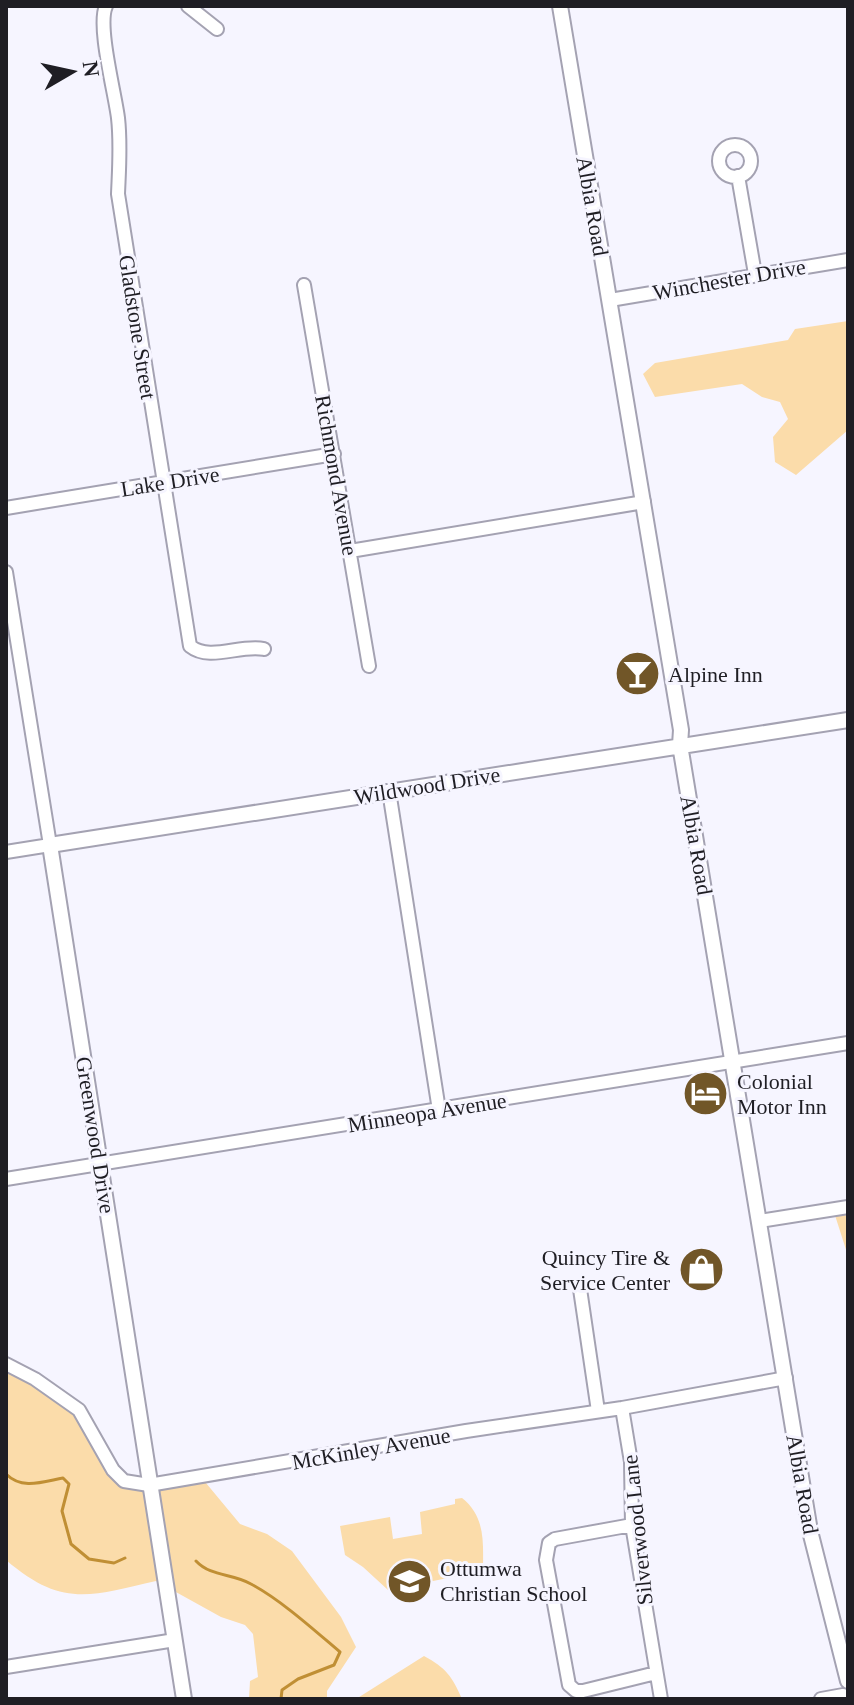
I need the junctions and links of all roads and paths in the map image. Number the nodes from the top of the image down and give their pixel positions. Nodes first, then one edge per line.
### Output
1 (106, 6) edge
2 (188, 6) edge
3 (560, 6) edge
4 (217, 29) dead end
5 (738, 176) dead end
6 (848, 260) edge
7 (755, 274) junction
8 (304, 285) dead end
9 (610, 300) junction
10 (334, 454) junction
11 (162, 482) junction
12 (644, 502) junction
13 (6, 508) edge
14 (350, 551) junction
15 (6, 572) edge
16 (264, 649) dead end
17 (369, 666) dead end
18 (848, 720) edge
19 (680, 745) junction
20 (389, 791) junction
21 (50, 845) junction
22 (6, 852) edge
23 (848, 1043) edge
24 (733, 1061) junction
25 (439, 1110) junction
26 (101, 1164) junction
27 (6, 1179) edge
28 (848, 1207) edge
29 (760, 1221) junction
30 (580, 1289) dead end
31 (6, 1364) edge
32 (786, 1378) junction
33 (622, 1408) junction
34 (598, 1411) junction
35 (149, 1485) junction
36 (632, 1525) junction
37 (175, 1640) junction
38 (6, 1667) edge
39 (656, 1673) junction
40 (848, 1681) edge
41 (184, 1699) edge
42 (661, 1699) edge
43 (821, 1699) edge
44 (848, 1699) edge

1 - 11 street, Gladstone Street
2 - 4 street
3 - 9 street, Albia Road
5 - 7 street
6 - 7 street, Winchester Drive
7 - 9 street, Winchester Drive
8 - 10 street, Richmond Avenue
9 - 12 street, Albia Road
10 - 11 street, Lake Drive
10 - 14 street, Richmond Avenue
11 - 13 street, Lake Drive
11 - 16 street, Gladstone Street
12 - 14 street
12 - 19 street, Albia Road
14 - 17 street, Richmond Avenue
15 - 21 street, Greenwood Drive
18 - 19 street, Wildwood Drive
19 - 20 street, Wildwood Drive
19 - 24 street, Albia Road
20 - 21 street, Wildwood Drive
20 - 25 street
21 - 22 street, Wildwood Drive
21 - 26 street, Greenwood Drive
23 - 24 street, Minneopa Avenue
24 - 25 street, Minneopa Avenue
24 - 29 street, Albia Road
25 - 26 street, Minneopa Avenue
26 - 27 street, Minneopa Avenue
26 - 35 street, Greenwood Drive
28 - 29 street
29 - 32 street, Albia Road
30 - 34 street
31 - 35 street
32 - 33 street, McKinley Avenue
32 - 40 street, Albia Road
33 - 34 street, McKinley Avenue
33 - 36 street, Silverwood Lane
34 - 35 street, McKinley Avenue
35 - 37 street, Greenwood Drive
36 - 39 street, Silverwood Lane
36 - 39 street
37 - 38 street
37 - 41 street, Greenwood Drive
39 - 42 street, Silverwood Lane
43 - 44 street

